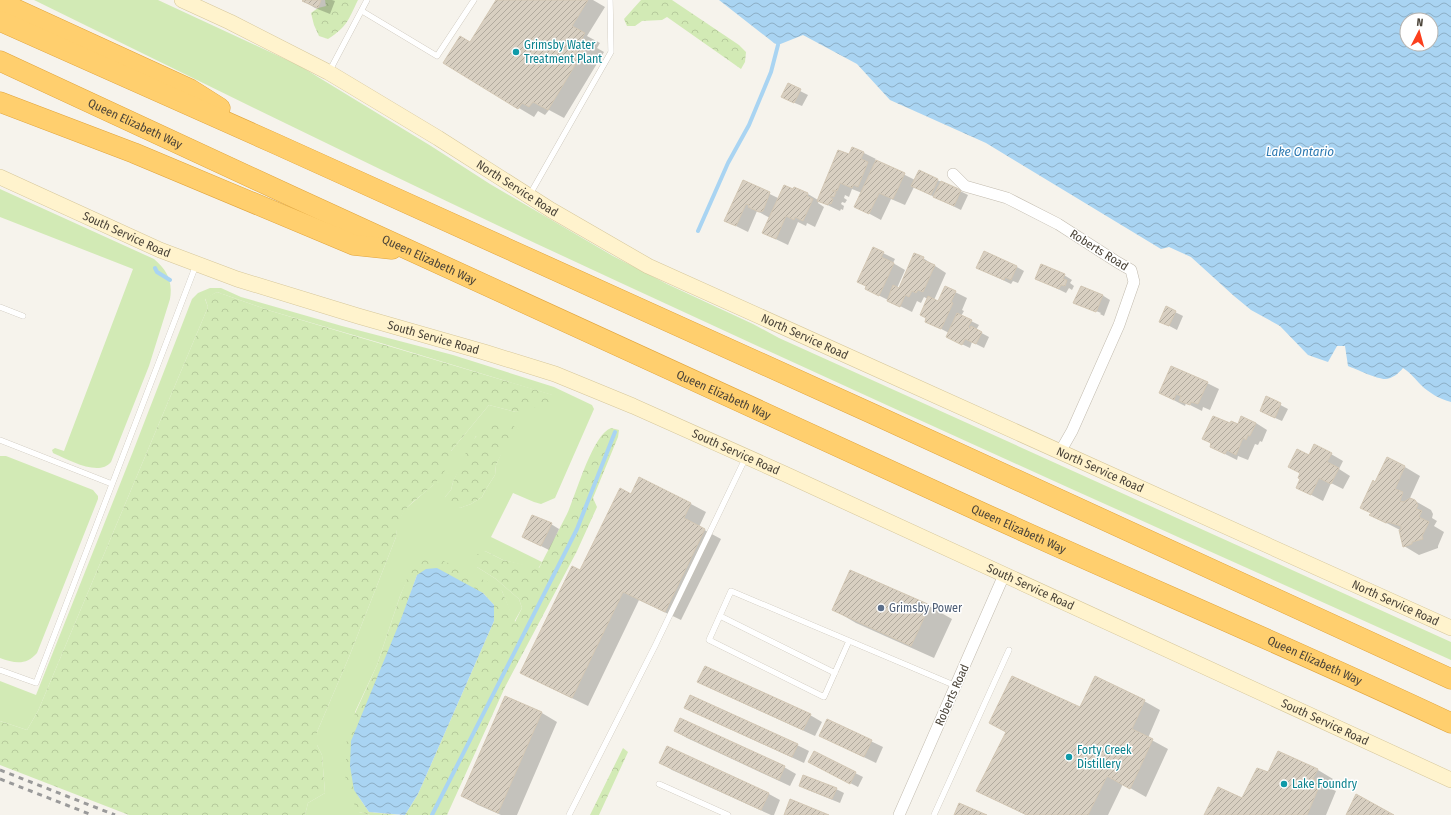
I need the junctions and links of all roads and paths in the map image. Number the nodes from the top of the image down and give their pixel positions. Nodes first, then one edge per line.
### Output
1 (182, 0) edge
2 (367, 0) edge
3 (474, 0) edge
4 (610, 0) edge
5 (0, 2) edge
6 (362, 11) junction
7 (0, 21) edge
8 (0, 61) edge
9 (328, 72) junction
10 (0, 102) edge
11 (276, 144) junction
12 (953, 174) dead end
13 (0, 177) edge
14 (529, 196) junction
15 (410, 252) junction
16 (196, 265) junction
17 (0, 307) edge
18 (22, 316) dead end
19 (0, 440) edge
20 (1060, 452) junction
21 (746, 456) junction
22 (112, 484) junction
23 (1004, 575) junction
24 (720, 616) junction
25 (1451, 628) edge
26 (849, 641) junction
27 (1009, 650) dead end
28 (0, 670) edge
29 (835, 673) junction
30 (1451, 680) edge
31 (956, 686) junction
32 (1451, 723) edge
33 (1451, 780) edge
34 (660, 784) dead end
35 (569, 815) edge
36 (728, 815) edge
37 (899, 815) edge
38 (934, 815) edge

1 - 9 street, North Service Road
2 - 6 lane
3 - 6 lane
4 - 14 lane
5 - 11 highway
6 - 9 lane
7 - 11 highway
8 - 15 highway, Queen Elizabeth Way
9 - 14 street, North Service Road
10 - 15 highway
11 - 30 highway
12 - 20 street, Roberts Road
13 - 16 street, South Service Road
14 - 20 street, North Service Road
15 - 32 highway, Queen Elizabeth Way
16 - 21 street, South Service Road
16 - 22 lane
17 - 18 lane
19 - 22 lane
20 - 25 street, North Service Road
21 - 23 street, South Service Road
21 - 35 lane
22 - 28 lane
23 - 31 street, Roberts Road
23 - 33 street, South Service Road
24 - 26 lane
24 - 29 lane
24 - 29 lane
26 - 29 lane
26 - 31 lane
27 - 38 lane
31 - 37 street, Roberts Road
34 - 36 lane

